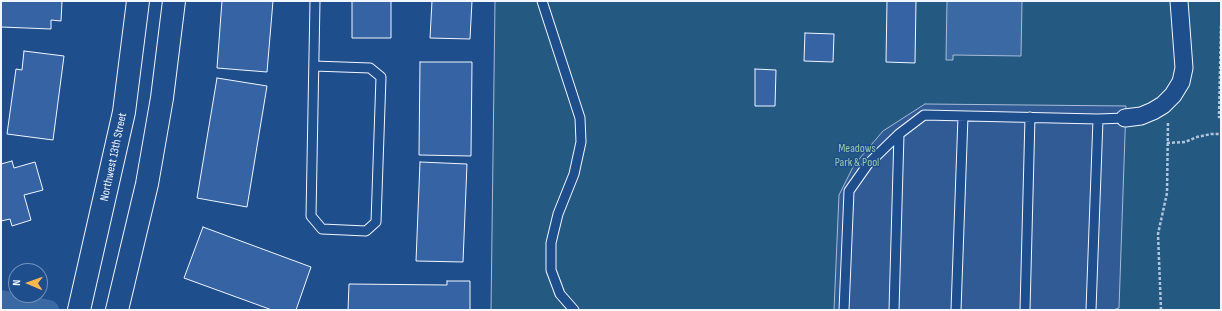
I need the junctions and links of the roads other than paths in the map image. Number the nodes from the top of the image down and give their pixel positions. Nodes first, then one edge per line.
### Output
1 (138, 1) edge
2 (174, 1) edge
3 (315, 1) edge
4 (542, 1) edge
5 (1179, 1) edge
6 (314, 66) junction
7 (962, 116) junction
8 (1030, 117) junction
9 (1125, 118) joint
10 (1098, 119) junction
11 (899, 134) junction
12 (79, 310) edge
13 (117, 310) edge
14 (574, 310) edge
15 (844, 310) edge
16 (894, 310) edge
17 (956, 310) edge
18 (1026, 310) edge
19 (1091, 310) edge

1 - 12 street, Northwest 13th Street
2 - 13 street
3 - 6 lane
4 - 14 lane
5 - 9 street
6 - 6 lane
7 - 8 lane
7 - 11 lane
7 - 17 lane
8 - 10 lane
8 - 18 lane
9 - 10 lane
10 - 19 lane
11 - 15 lane
11 - 16 lane

